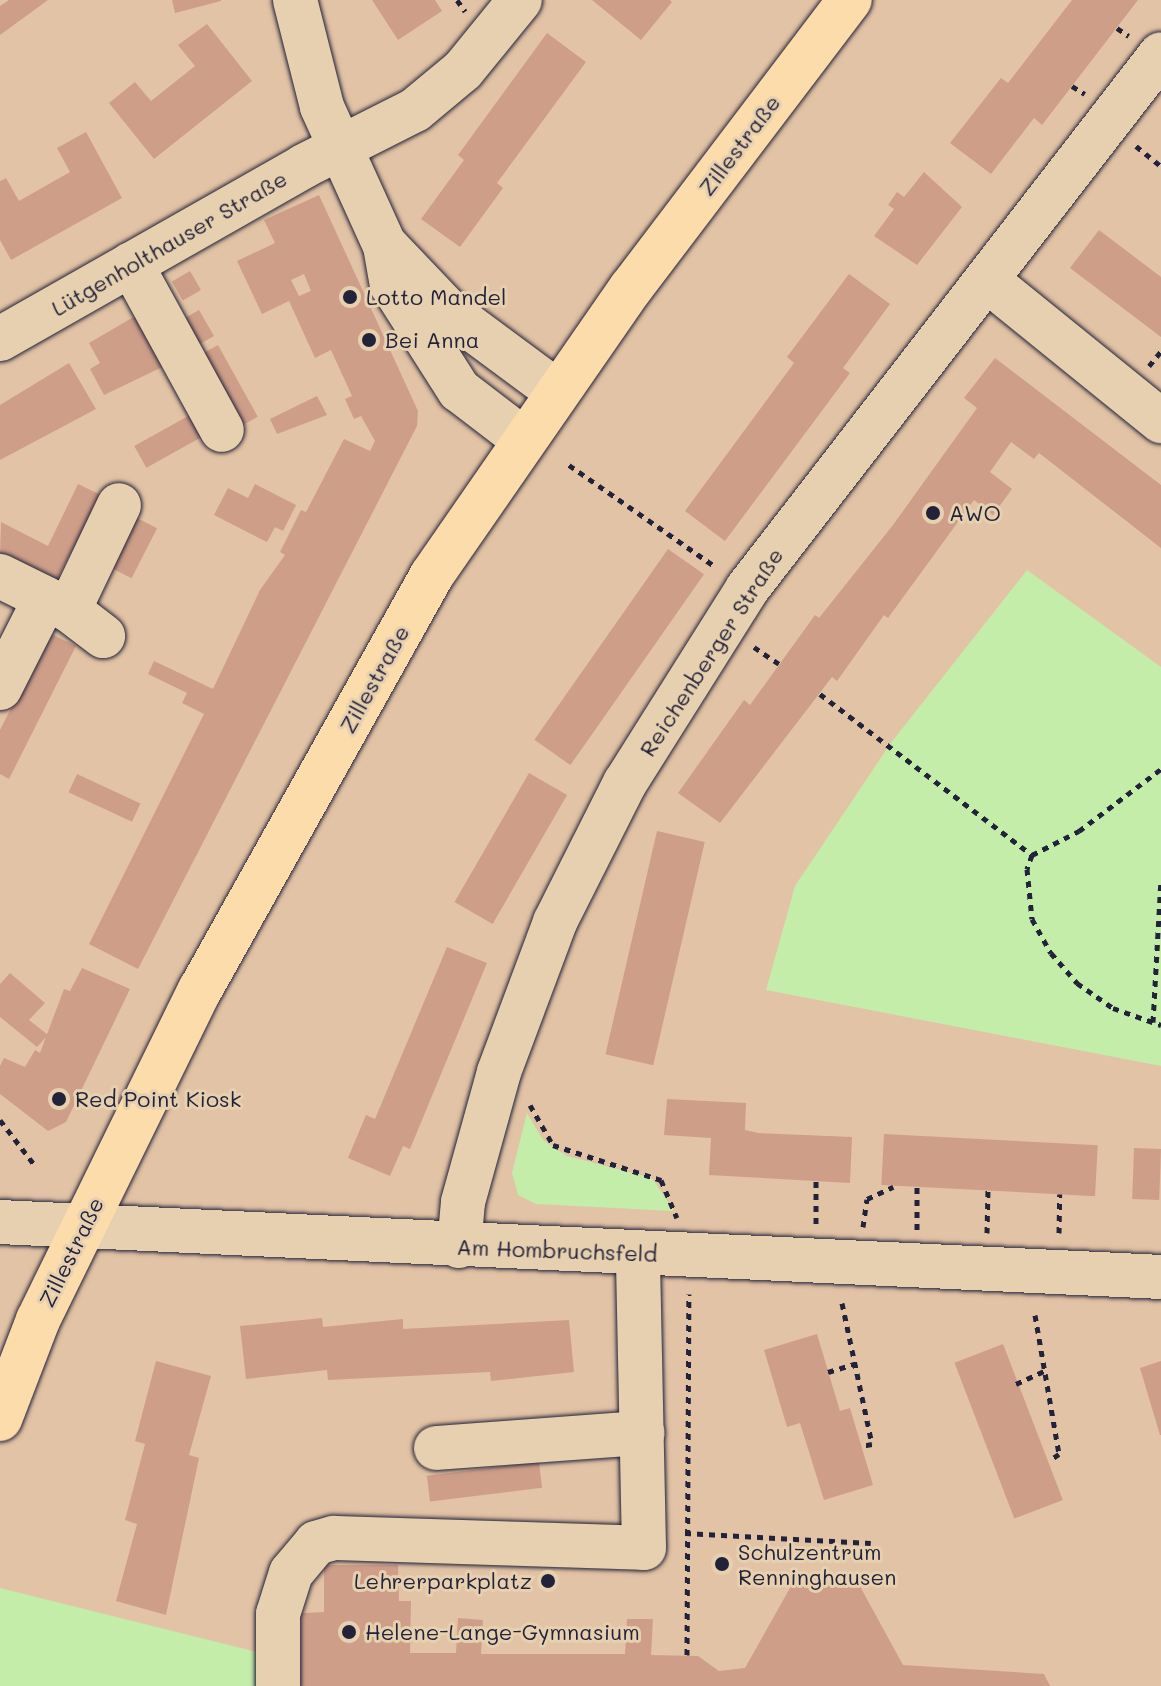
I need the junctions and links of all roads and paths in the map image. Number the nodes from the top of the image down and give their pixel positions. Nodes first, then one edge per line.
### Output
1 (295, 0) edge
2 (520, 0) edge
3 (850, 0) edge
4 (1161, 54) edge
5 (1135, 145) dead end
6 (339, 150) junction
7 (1161, 166) edge
8 (385, 246) junction
9 (131, 264) junction
10 (988, 281) junction
11 (0, 339) edge
12 (556, 391) junction
13 (1161, 421) edge
14 (222, 430) dead end
15 (523, 439) junction
16 (569, 465) dead end
17 (119, 505) dead end
18 (0, 576) edge
19 (729, 576) dead end
20 (57, 604) junction
21 (103, 636) dead end
22 (0, 688) edge
23 (820, 694) dead end
24 (1161, 769) edge
25 (1032, 855) junction
26 (1161, 880) edge
27 (1153, 1022) junction
28 (1161, 1025) edge
29 (526, 1097) dead end
30 (0, 1120) edge
31 (36, 1167) dead end
32 (816, 1181) dead end
33 (893, 1187) dead end
34 (917, 1187) dead end
35 (988, 1190) dead end
36 (1060, 1194) dead end
37 (677, 1218) dead end
38 (0, 1222) edge
39 (86, 1224) junction
40 (816, 1225) dead end
41 (863, 1228) dead end
42 (917, 1231) dead end
43 (987, 1236) dead end
44 (1059, 1241) dead end
45 (459, 1246) junction
46 (638, 1256) junction
47 (1161, 1277) edge
48 (689, 1294) dead end
49 (842, 1303) dead end
50 (1035, 1315) dead end
51 (854, 1364) junction
52 (1045, 1371) junction
53 (828, 1372) dead end
54 (1016, 1384) dead end
55 (0, 1419) edge
56 (642, 1433) junction
57 (862, 1446) dead end
58 (436, 1448) dead end
59 (1050, 1460) dead end
60 (687, 1533) junction
61 (871, 1543) dead end
62 (687, 1655) dead end
63 (278, 1686) edge

1 - 6 street
2 - 6 street, Lütgenholthauser Straße
3 - 12 main road, Zillestraße
4 - 10 street, Reichenberger Straße
5 - 7 path
6 - 8 street
6 - 9 street, Lütgenholthauser Straße
8 - 12 street
8 - 15 street
9 - 11 street, Lütgenholthauser Straße
9 - 14 street
10 - 13 street
10 - 45 street, Reichenberger Straße
12 - 15 main road, Zillestraße
15 - 39 main road, Zillestraße
16 - 19 path
17 - 20 street
18 - 20 street
20 - 21 street
20 - 22 street
23 - 25 path
24 - 25 path
25 - 27 path
26 - 27 path
27 - 28 path
29 - 37 path
30 - 31 path
32 - 40 path
33 - 41 path
34 - 42 path
35 - 43 path
36 - 44 path
38 - 39 street, Am Hombruchsfeld
39 - 45 street, Am Hombruchsfeld
39 - 55 main road, Zillestraße
45 - 46 street, Am Hombruchsfeld
46 - 47 street, Am Hombruchsfeld
46 - 56 street
48 - 60 path
49 - 51 path
50 - 52 path
51 - 53 path
51 - 57 path
52 - 54 path
52 - 59 path
56 - 58 street
56 - 63 street
60 - 61 path
60 - 62 path

